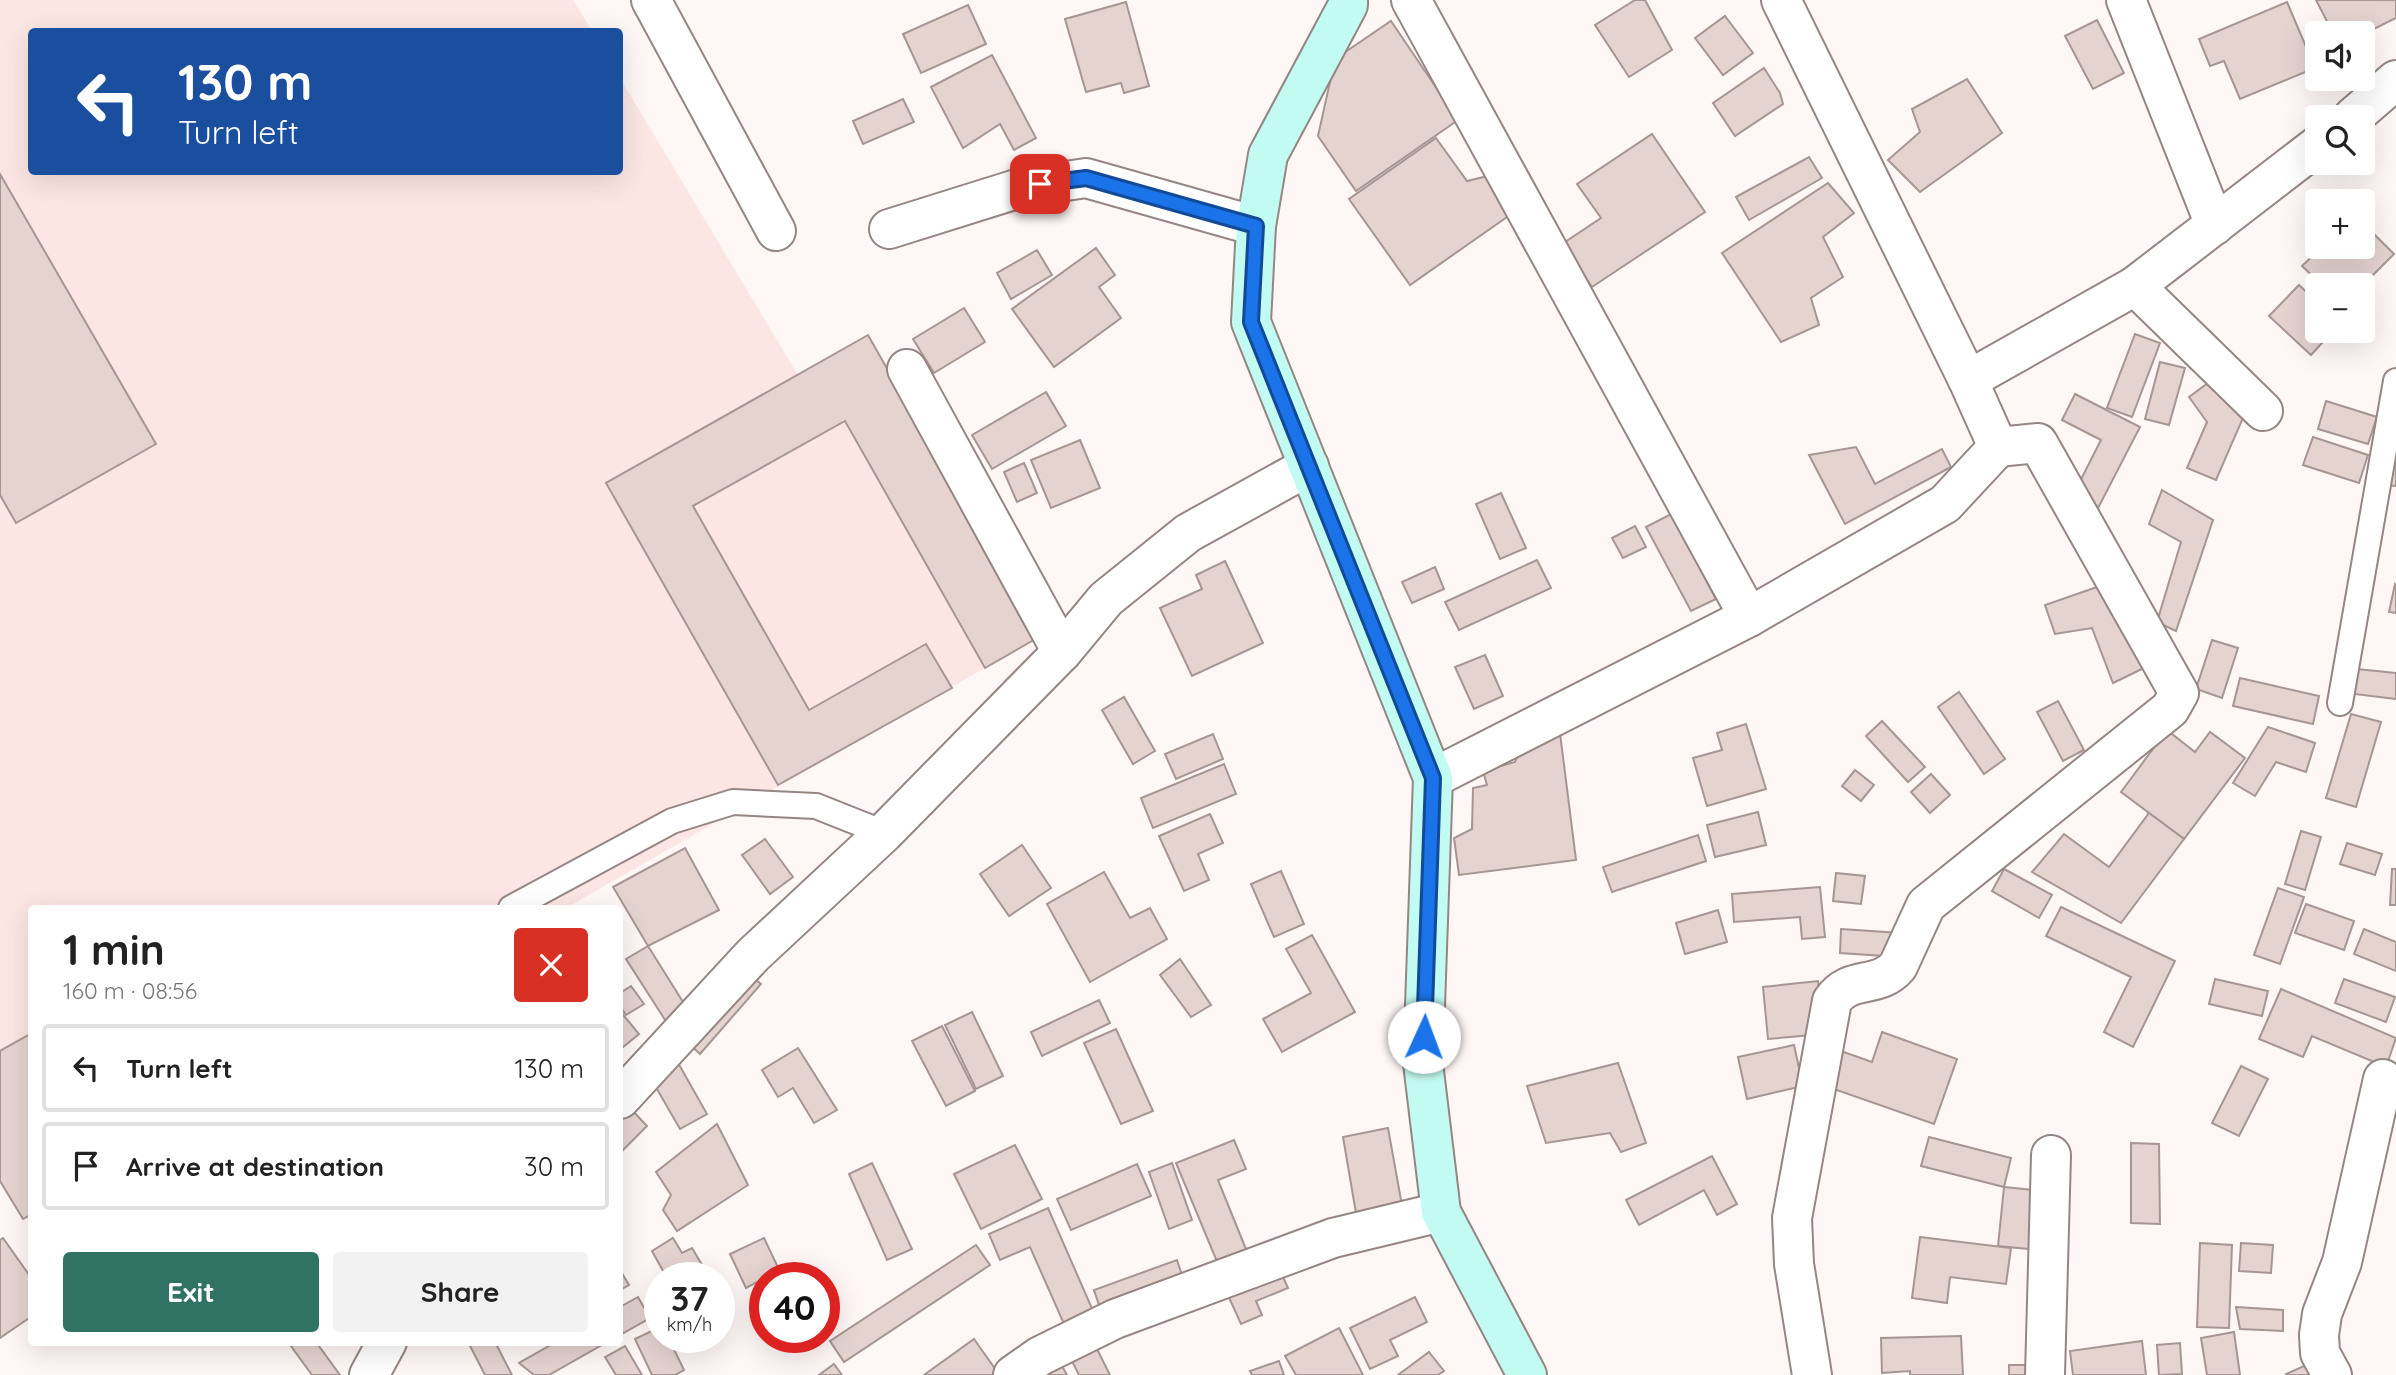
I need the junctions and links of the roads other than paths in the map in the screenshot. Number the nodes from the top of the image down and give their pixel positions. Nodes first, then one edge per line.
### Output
1 (651, 0) edge
2 (1411, 0) edge
3 (1781, 0) edge
4 (2126, 0) edge
5 (1350, 2) edge
6 (2305, 155) edge
7 (2215, 225) junction
8 (1256, 226) junction
9 (888, 229) dead end
10 (776, 232) dead end
11 (2135, 286) junction
12 (907, 369) dead end
13 (1968, 380) junction
14 (2396, 381) edge
15 (2263, 411) dead end
16 (1998, 447) junction
17 (1308, 466) junction
18 (1749, 617) junction
19 (1062, 652) junction
20 (2340, 703) dead end
21 (1433, 778) junction
22 (884, 833) junction
23 (517, 905) edge
24 (2383, 1079) dead end
25 (623, 1096) edge
26 (2052, 1155) dead end
27 (1441, 1212) junction
28 (385, 1346) edge
29 (369, 1375) edge
30 (1013, 1375) edge
31 (1527, 1375) edge
32 (1812, 1375) edge
33 (2045, 1375) edge
34 (2332, 1375) edge

1 - 10 street
2 - 18 street
3 - 13 street
4 - 7 street
5 - 8 street
6 - 7 street
7 - 11 street
8 - 9 street
8 - 17 street
11 - 13 street
11 - 15 street
12 - 19 street
13 - 16 street
14 - 20 lane
16 - 18 street
16 - 32 street
17 - 19 street
17 - 21 street
18 - 21 street
19 - 22 street
21 - 27 street
22 - 23 lane
22 - 25 street
24 - 34 street
26 - 33 street
27 - 30 street
27 - 31 street
28 - 29 street

